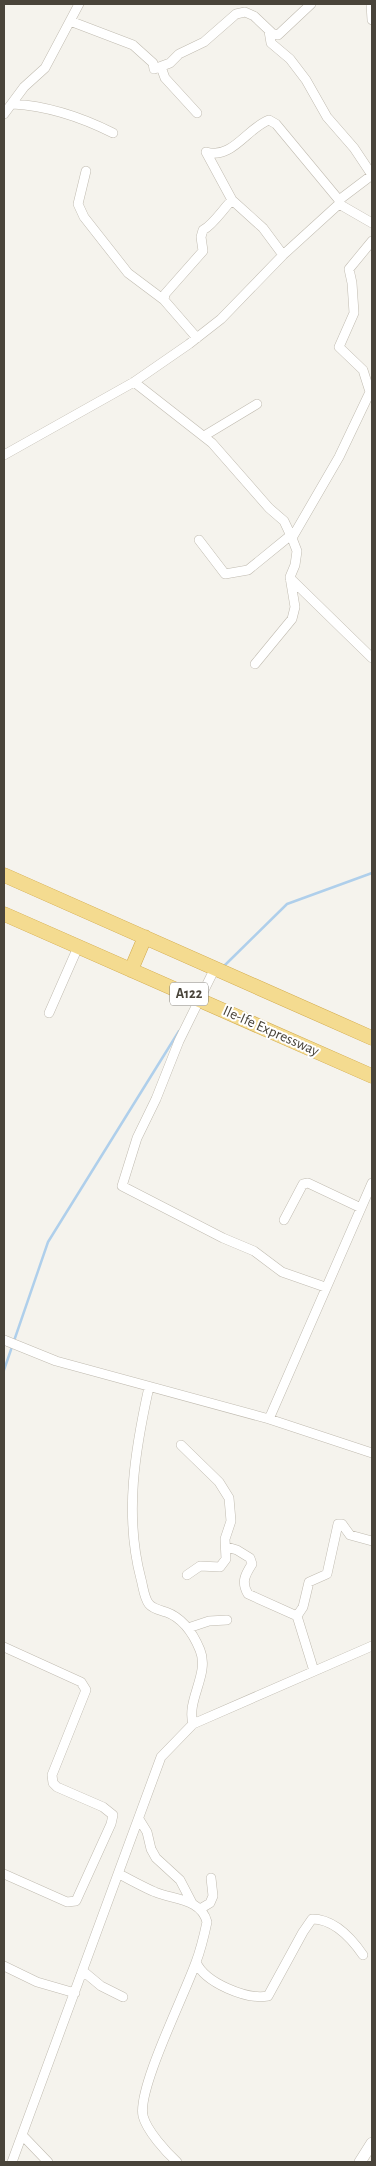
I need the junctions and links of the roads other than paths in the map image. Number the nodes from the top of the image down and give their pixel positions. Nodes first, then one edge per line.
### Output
1 (78, 4) edge
2 (312, 4) edge
3 (371, 4) edge
4 (372, 20) edge
5 (70, 21) junction
6 (268, 31) junction
7 (161, 66) junction
8 (13, 104) junction
9 (196, 113) dead end
10 (4, 114) edge
11 (113, 133) dead end
12 (86, 171) dead end
13 (372, 175) edge
14 (232, 200) junction
15 (339, 202) junction
16 (372, 223) edge
17 (372, 241) edge
18 (283, 255) junction
19 (164, 300) junction
20 (198, 338) junction
21 (134, 382) junction
22 (257, 404) dead end
23 (204, 436) junction
24 (4, 455) edge
25 (291, 536) junction
26 (199, 540) dead end
27 (290, 577) junction
28 (372, 658) edge
29 (255, 664) dead end
30 (4, 876) edge
31 (4, 914) edge
32 (145, 937) junction
33 (78, 947) junction
34 (215, 968) junction
35 (131, 970) junction
36 (201, 1000) junction
37 (49, 1013) dead end
38 (372, 1038) edge
39 (372, 1076) edge
40 (372, 1183) edge
41 (362, 1207) junction
42 (372, 1209) edge
43 (284, 1220) dead end
44 (325, 1287) junction
45 (4, 1340) edge
46 (149, 1387) junction
47 (269, 1419) junction
48 (182, 1444) dead end
49 (372, 1454) edge
50 (372, 1541) edge
51 (227, 1546) junction
52 (187, 1575) dead end
53 (297, 1616) junction
54 (227, 1620) dead end
55 (188, 1628) junction
56 (372, 1646) edge
57 (4, 1647) edge
58 (314, 1671) junction
59 (193, 1724) junction
60 (139, 1819) junction
61 (4, 1874) edge
62 (119, 1874) junction
63 (211, 1878) dead end
64 (192, 1903) junction
65 (200, 1909) junction
66 (363, 1956) dead end
67 (196, 1962) junction
68 (4, 1966) edge
69 (83, 1971) junction
70 (75, 1993) junction
71 (123, 1997) dead end
72 (23, 2136) junction
73 (372, 2143) edge
74 (12, 2162) edge
75 (48, 2162) edge
76 (176, 2162) edge
77 (360, 2162) edge

1 - 5 street
2 - 6 street
3 - 4 street
5 - 7 street
5 - 8 street
6 - 7 street
6 - 13 street
7 - 9 street
8 - 10 street
8 - 11 street
12 - 19 street
13 - 15 street
14 - 15 street
14 - 18 street
14 - 19 street
15 - 16 street
15 - 18 street
17 - 25 street
18 - 20 street
19 - 20 street
20 - 21 street
21 - 23 street
21 - 24 street
22 - 23 street
23 - 25 street
25 - 26 street
25 - 27 street
27 - 28 street
27 - 29 street
30 - 32 highway, A122
31 - 33 highway, Ile-Ife Expressway / A122
32 - 34 highway, A122
32 - 35 highway
33 - 35 highway, Ile-Ife Expressway / A122
33 - 37 street
34 - 36 street
34 - 38 highway, A122
35 - 36 highway, Ile-Ife Expressway / A122
36 - 39 highway, Ile-Ife Expressway / A122
36 - 44 street
40 - 41 street
41 - 42 street
41 - 43 street
41 - 44 street
44 - 47 street
45 - 46 street
46 - 47 street
46 - 55 street
47 - 49 street
48 - 51 street
50 - 53 street
51 - 52 street
51 - 53 street
53 - 58 street
54 - 55 street
55 - 59 street
56 - 58 street
57 - 61 street
58 - 59 street
59 - 60 street
60 - 62 street
60 - 64 street
62 - 64 street
62 - 69 street
63 - 65 street
64 - 65 street
65 - 67 street
66 - 67 street
67 - 76 street
68 - 70 street
69 - 70 street
69 - 71 street
70 - 72 street
72 - 74 street
72 - 75 street
73 - 77 street

